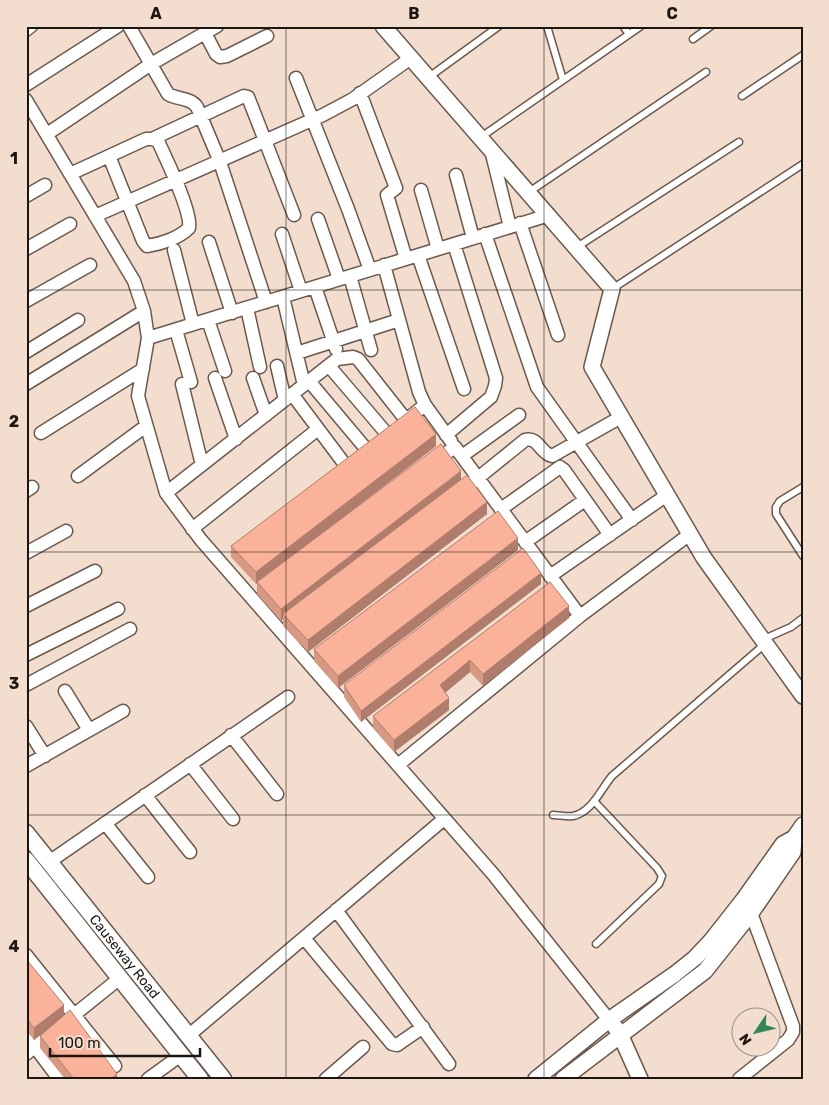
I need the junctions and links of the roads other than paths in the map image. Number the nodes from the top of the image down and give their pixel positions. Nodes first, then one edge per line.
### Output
1 (31, 26) edge
2 (118, 26) edge
3 (129, 26) edge
4 (383, 26) edge
5 (499, 26) edge
6 (547, 26) edge
7 (623, 26) edge
8 (641, 26) edge
9 (711, 26) edge
10 (26, 30) edge
11 (211, 30) edge
12 (629, 34) junction
13 (266, 36) dead end
14 (693, 39) dead end
15 (803, 55) edge
16 (411, 58) junction
17 (151, 64) junction
18 (706, 72) dead end
19 (428, 77) junction
20 (296, 78) dead end
21 (562, 80) junction
22 (26, 85) edge
23 (360, 94) junction
24 (742, 96) dead end
25 (26, 100) edge
26 (201, 116) junction
27 (312, 120) junction
28 (47, 134) junction
29 (152, 139) junction
30 (266, 141) junction
31 (738, 142) dead end
32 (486, 143) junction
33 (109, 156) junction
34 (220, 162) junction
35 (803, 164) edge
36 (70, 174) junction
37 (456, 175) dead end
38 (176, 180) junction
39 (46, 185) dead end
40 (421, 190) dead end
41 (528, 192) junction
42 (26, 196) edge
43 (127, 200) junction
44 (294, 215) dead end
45 (549, 215) junction
46 (95, 216) junction
47 (318, 219) dead end
48 (70, 224) dead end
49 (515, 225) junction
50 (282, 234) dead end
51 (479, 236) junction
52 (209, 242) dead end
53 (454, 244) junction
54 (576, 247) junction
55 (26, 249) edge
56 (438, 249) junction
57 (174, 250) dead end
58 (412, 257) junction
59 (90, 265) dead end
60 (384, 265) junction
61 (370, 270) junction
62 (345, 278) junction
63 (315, 287) junction
64 (612, 289) junction
65 (301, 291) junction
66 (282, 297) junction
67 (26, 301) edge
68 (266, 302) junction
69 (247, 308) junction
70 (144, 311) junction
71 (232, 313) junction
72 (78, 320) dead end
73 (208, 320) junction
74 (399, 320) junction
75 (193, 324) junction
76 (176, 330) junction
77 (365, 331) junction
78 (558, 335) dead end
79 (148, 338) junction
80 (334, 341) junction
81 (370, 350) dead end
82 (26, 352) edge
83 (296, 353) junction
84 (333, 362) junction
85 (277, 366) dead end
86 (143, 369) junction
87 (306, 383) junction
88 (26, 384) edge
89 (464, 389) dead end
90 (288, 397) junction
91 (425, 406) junction
92 (266, 415) junction
93 (519, 415) dead end
94 (621, 417) junction
95 (406, 420) junction
96 (146, 426) junction
97 (318, 429) junction
98 (41, 433) dead end
99 (446, 435) junction
100 (236, 438) junction
101 (576, 441) junction
102 (458, 452) junction
103 (363, 453) junction
104 (202, 465) junction
105 (422, 470) edge
106 (78, 476) dead end
107 (478, 478) junction
108 (803, 487) edge
109 (462, 490) edge
110 (166, 493) junction
111 (667, 495) junction
112 (585, 500) junction
113 (500, 513) junction
114 (632, 520) junction
115 (192, 529) junction
116 (66, 531) dead end
117 (690, 534) junction
118 (610, 535) junction
119 (525, 547) junction
120 (26, 553) edge
121 (803, 556) edge
122 (95, 571) dead end
123 (550, 581) junction
124 (26, 606) edge
125 (118, 609) dead end
126 (580, 616) junction
127 (803, 618) edge
128 (130, 629) dead end
129 (764, 642) junction
130 (26, 655) edge
131 (26, 685) edge
132 (65, 691) dead end
133 (803, 696) edge
134 (288, 697) dead end
135 (123, 711) dead end
136 (26, 726) edge
137 (89, 730) junction
138 (232, 735) junction
139 (45, 756) junction
140 (190, 764) junction
141 (398, 765) junction
142 (26, 766) edge
143 (277, 794) dead end
144 (145, 795) junction
145 (594, 802) junction
146 (553, 815) dead end
147 (234, 819) dead end
148 (444, 819) junction
149 (104, 823) junction
150 (803, 825) edge
151 (26, 833) edge
152 (794, 838) junction
153 (190, 852) dead end
154 (26, 860) edge
155 (49, 862) junction
156 (148, 877) dead end
157 (336, 910) junction
158 (751, 913) junction
159 (304, 938) junction
160 (596, 944) dead end
161 (26, 955) edge
162 (120, 978) junction
163 (74, 1015) junction
164 (609, 1020) junction
165 (423, 1028) junction
166 (184, 1030) junction
167 (620, 1034) junction
168 (26, 1035) edge
169 (166, 1035) junction
170 (363, 1047) dead end
171 (31, 1050) edge
172 (201, 1051) junction
173 (185, 1059) junction
174 (449, 1064) dead end
175 (115, 1066) dead end
176 (59, 1079) edge
177 (148, 1079) edge
178 (200, 1079) edge
179 (223, 1079) edge
180 (326, 1079) edge
181 (536, 1079) edge
182 (563, 1079) edge
183 (640, 1079) edge
184 (740, 1079) edge

1 - 10 street
2 - 22 street
3 - 17 street
4 - 16 street
5 - 19 lane
6 - 21 lane
7 - 12 lane
8 - 12 lane
9 - 14 lane
11 - 13 street
11 - 17 street
12 - 21 lane
15 - 24 lane
16 - 19 street
16 - 23 street
17 - 26 street
17 - 28 street
18 - 41 lane
19 - 32 street
20 - 27 street
21 - 32 lane
23 - 27 street
23 - 58 street
25 - 28 street
26 - 29 street
26 - 30 street
26 - 34 street
27 - 30 street
27 - 61 street
28 - 36 street
29 - 33 street
29 - 38 street
30 - 34 street
30 - 44 street
31 - 54 lane
32 - 41 street
32 - 49 street
33 - 36 street
33 - 43 street
34 - 38 street
34 - 68 street
35 - 64 lane
36 - 46 street
37 - 51 street
38 - 43 street
38 - 43 street
39 - 42 street
40 - 56 street
41 - 45 street
43 - 46 street
45 - 49 street
45 - 54 street
46 - 70 street
47 - 62 street
48 - 55 street
49 - 51 street
49 - 78 street
50 - 65 street
51 - 53 street
51 - 101 street
52 - 71 street
53 - 56 street
53 - 99 street
54 - 64 street
56 - 58 street
57 - 75 street
58 - 60 street
58 - 89 street
59 - 67 street
60 - 61 street
60 - 74 street
61 - 62 street
62 - 63 street
62 - 77 street
63 - 65 street
63 - 80 street
64 - 94 street
65 - 66 street
66 - 68 street
66 - 83 street
68 - 69 street
69 - 71 street
69 - 92 street
70 - 79 street
70 - 88 street
71 - 73 street
72 - 82 street
73 - 75 street
73 - 100 street
74 - 77 street
74 - 91 street
75 - 76 street
76 - 79 street
76 - 104 street
77 - 80 street
77 - 81 street
79 - 86 street
80 - 83 street
80 - 84 street
83 - 87 street
84 - 87 street
84 - 95 street
84 - 103 street
85 - 90 street
86 - 96 street
86 - 98 street
87 - 90 street
87 - 103 street
90 - 92 street
90 - 97 street
91 - 95 street
91 - 99 street
92 - 100 street
93 - 102 street
94 - 101 street
94 - 111 street
95 - 103 street
96 - 106 street
96 - 110 street
97 - 103 street
97 - 115 street
99 - 102 street
100 - 104 street
101 - 107 street
101 - 114 street
102 - 105 street
102 - 107 street
104 - 110 street
107 - 109 street
107 - 113 street
108 - 121 lane
110 - 115 street
111 - 114 street
111 - 117 street
112 - 113 street
112 - 118 street
112 - 119 street
113 - 119 street
114 - 118 street
115 - 141 street
116 - 120 street
117 - 126 street
117 - 129 street
118 - 123 street
119 - 123 street
122 - 124 street
123 - 126 street
125 - 130 street
126 - 141 street
127 - 129 lane
128 - 131 street
129 - 133 street
129 - 145 lane
132 - 137 street
134 - 138 street
135 - 137 street
136 - 139 street
137 - 139 street
138 - 140 street
138 - 143 street
139 - 142 street
140 - 144 street
140 - 147 street
141 - 148 street
144 - 149 street
144 - 153 street
145 - 146 lane
145 - 160 lane
148 - 157 street
148 - 164 street
149 - 155 street
149 - 156 street
150 - 152 street
151 - 155 main road, Causeway Road
152 - 158 street
152 - 164 street
154 - 162 main road, Causeway Road
155 - 166 main road, Causeway Road
157 - 159 street
157 - 165 street
158 - 167 street
158 - 184 street
159 - 165 street
159 - 166 street
161 - 163 street
162 - 163 street
162 - 169 main road, Causeway Road
163 - 171 street
163 - 175 street
164 - 167 street
164 - 181 street
165 - 174 street
166 - 169 main road
166 - 172 main road, Causeway Road
167 - 182 street
167 - 183 street
168 - 171 street
169 - 173 main road, Causeway Road
170 - 180 street
171 - 176 street
172 - 173 main road
172 - 179 main road, Causeway Road
173 - 177 street
173 - 178 main road, Causeway Road

